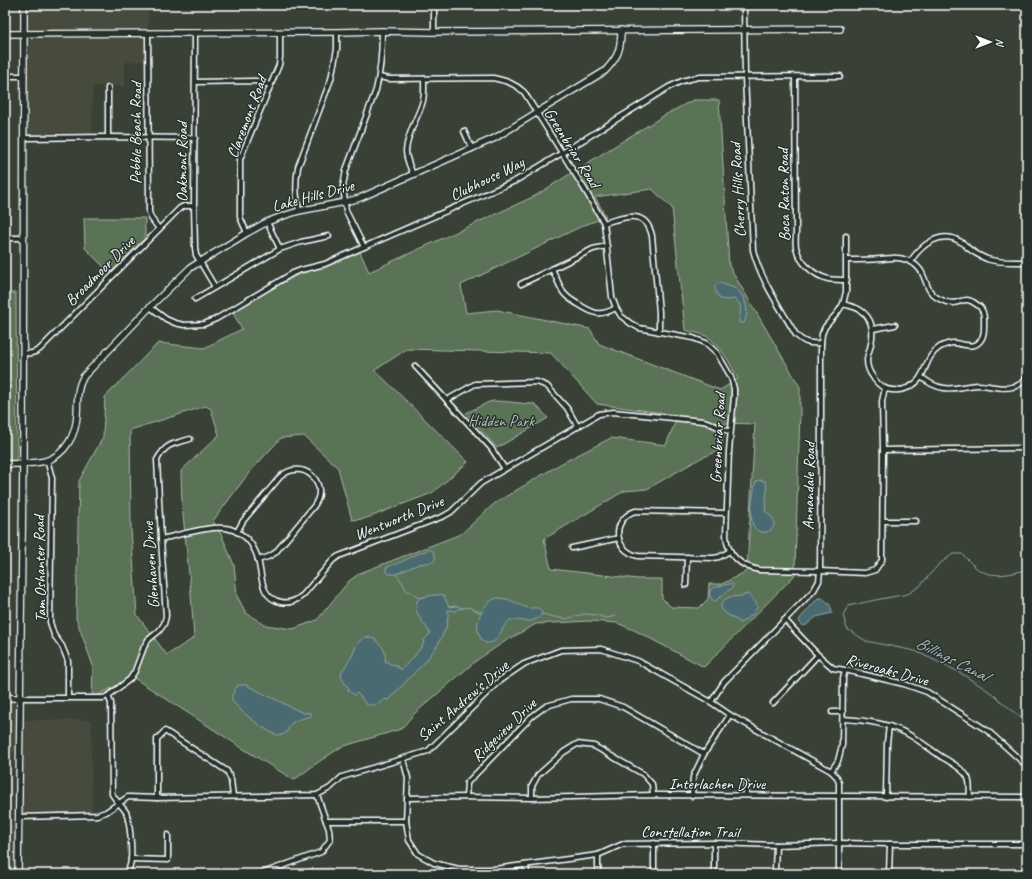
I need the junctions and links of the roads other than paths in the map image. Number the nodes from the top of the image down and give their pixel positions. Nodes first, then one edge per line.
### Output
1 (24, 5) edge
2 (434, 5) edge
3 (744, 5) edge
4 (744, 29) junction
5 (840, 29) dead end
6 (621, 30) junction
7 (382, 31) junction
8 (280, 32) junction
9 (337, 32) junction
10 (434, 32) junction
11 (148, 33) junction
12 (195, 33) junction
13 (5, 34) edge
14 (24, 34) junction
15 (5, 76) edge
16 (24, 76) junction
17 (840, 76) dead end
18 (380, 77) junction
19 (744, 77) junction
20 (795, 77) junction
21 (424, 79) junction
22 (195, 82) junction
23 (272, 85) junction
24 (108, 88) dead end
25 (536, 112) junction
26 (464, 131) dead end
27 (108, 137) junction
28 (24, 138) junction
29 (148, 138) junction
30 (195, 138) junction
31 (472, 149) junction
32 (562, 153) junction
33 (413, 174) junction
34 (345, 202) junction
35 (194, 206) junction
36 (299, 211) junction
37 (267, 222) junction
38 (604, 223) junction
39 (159, 229) junction
40 (247, 233) junction
41 (329, 236) dead end
42 (846, 236) dead end
43 (5, 238) edge
44 (23, 238) junction
45 (1027, 245) edge
46 (607, 246) junction
47 (364, 247) junction
48 (280, 249) junction
49 (846, 260) junction
50 (200, 261) junction
51 (910, 262) junction
52 (1026, 262) edge
53 (552, 269) junction
54 (1027, 270) edge
55 (847, 280) junction
56 (521, 284) dead end
57 (215, 286) junction
58 (195, 299) dead end
59 (843, 304) junction
60 (150, 307) junction
61 (616, 308) junction
62 (895, 325) dead end
63 (873, 329) junction
64 (659, 332) junction
65 (821, 343) junction
66 (24, 353) junction
67 (415, 366) dead end
68 (1027, 376) edge
69 (921, 377) junction
70 (884, 388) junction
71 (447, 400) junction
72 (578, 427) junction
73 (730, 431) junction
74 (190, 439) dead end
75 (1027, 448) edge
76 (883, 450) junction
77 (47, 460) junction
78 (23, 463) junction
79 (5, 464) edge
80 (505, 470) junction
81 (726, 513) junction
82 (883, 521) junction
83 (916, 521) dead end
84 (237, 532) junction
85 (619, 538) junction
86 (161, 539) junction
87 (572, 548) dead end
88 (730, 551) junction
89 (687, 558) junction
90 (258, 560) junction
91 (820, 571) junction
92 (686, 585) dead end
93 (785, 620) junction
94 (818, 655) junction
95 (845, 670) junction
96 (108, 696) junction
97 (5, 698) edge
98 (20, 698) junction
99 (68, 698) junction
100 (711, 702) junction
101 (773, 703) dead end
102 (832, 712) dead end
103 (843, 712) junction
104 (730, 715) junction
105 (843, 719) junction
106 (889, 726) junction
107 (704, 754) junction
108 (403, 759) junction
109 (1027, 766) edge
110 (831, 771) junction
111 (746, 784) dead end
112 (317, 795) junction
113 (653, 795) junction
114 (746, 795) junction
115 (233, 796) junction
116 (692, 796) junction
117 (840, 796) junction
118 (466, 797) junction
119 (886, 797) junction
120 (970, 797) junction
121 (1027, 797) edge
122 (157, 798) junction
123 (407, 798) junction
124 (532, 798) junction
125 (118, 803) junction
126 (19, 817) junction
127 (326, 821) junction
128 (406, 821) junction
129 (168, 835) dead end
130 (840, 843) junction
131 (654, 844) junction
132 (714, 844) junction
133 (890, 844) junction
134 (1027, 844) edge
135 (776, 845) junction
136 (598, 854) junction
137 (131, 859) junction
138 (526, 865) junction
139 (714, 869) dead end
140 (776, 870) dead end
141 (18, 874) edge
142 (126, 874) edge
143 (260, 874) edge
144 (527, 874) edge
145 (598, 874) edge
146 (654, 874) edge
147 (839, 874) edge
148 (891, 874) edge

1 - 14 street
2 - 10 street
3 - 4 street, Cherry Hills Road
4 - 5 street
4 - 6 street
4 - 19 street, Cherry Hills Road
6 - 10 street
6 - 25 street, Lake Hills Drive
7 - 9 street
7 - 10 street
7 - 18 street
8 - 9 street
8 - 12 street
8 - 23 street, Claremont Road
9 - 36 street
11 - 12 street
11 - 14 street
11 - 29 street, Pebble Beach Road
12 - 22 street, Oakmont Road
13 - 14 street
14 - 16 street
15 - 16 street
16 - 28 street
17 - 20 street, Clubhouse Way
18 - 21 street, Greenbriar Road
18 - 34 street
19 - 20 street, Clubhouse Way
19 - 32 street, Clubhouse Way
19 - 65 street, Cherry Hills Road
20 - 55 street, Boca Raton Road
21 - 25 street, Greenbriar Road
21 - 33 street
22 - 23 street
22 - 30 street, Oakmont Road
23 - 40 street, Claremont Road
24 - 27 street
25 - 31 street, Lake Hills Drive
25 - 32 street, Greenbriar Road
26 - 31 street
27 - 28 street
27 - 29 street
28 - 44 street
29 - 30 street
29 - 39 street, Pebble Beach Road
30 - 35 street, Oakmont Road
31 - 33 street, Lake Hills Drive
32 - 38 street, Greenbriar Road
32 - 47 street, Clubhouse Way
33 - 34 street, Lake Hills Drive
34 - 36 street, Lake Hills Drive
34 - 47 street
35 - 39 street, Broadmoor Drive
35 - 50 street, Oakmont Road
36 - 37 street, Lake Hills Drive
37 - 40 street, Lake Hills Drive
37 - 48 street
38 - 46 street, Greenbriar Road
38 - 64 street
39 - 66 street, Broadmoor Drive
40 - 50 street, Lake Hills Drive
41 - 48 street
42 - 49 street, Annandale Road
43 - 44 street
44 - 66 street
45 - 52 street
46 - 53 street
46 - 61 street, Greenbriar Road
47 - 60 street, Clubhouse Way
48 - 57 street
49 - 51 street
49 - 55 street, Annandale Road
50 - 57 street, Oakmont Road
50 - 60 street, Lake Hills Drive
51 - 52 street
51 - 69 street
52 - 54 street
53 - 56 street
53 - 61 street
55 - 59 street, Annandale Road
57 - 58 street
59 - 63 street
59 - 65 street, Annandale Road
60 - 77 street, Lake Hills Drive
61 - 64 street, Greenbriar Road
62 - 63 street
63 - 70 street
64 - 73 street, Greenbriar Road
65 - 91 street, Annandale Road
66 - 78 street
67 - 71 street
68 - 69 street
69 - 70 street
70 - 76 street
71 - 72 street
71 - 80 street
72 - 73 street, Wentworth Drive
72 - 80 street, Wentworth Drive
73 - 81 street, Greenbriar Road
74 - 86 street, Glenhaven Drive
75 - 76 street
76 - 82 street
77 - 78 street, Lake Hills Drive
77 - 99 street, Tam Oshanter Road
78 - 79 street, Lake Hills Drive
78 - 98 street
80 - 90 street, Wentworth Drive
81 - 85 street
81 - 88 street, Greenbriar Road
82 - 83 street
82 - 91 street
84 - 86 street, Wentworth Drive
84 - 90 street, Wentworth Drive
84 - 90 street
85 - 87 street
85 - 89 street
86 - 96 street, Glenhaven Drive
88 - 89 street
88 - 91 street
89 - 92 street
91 - 93 street, Annandale Road
93 - 94 street, Riveroaks Drive
93 - 100 street, Annandale Road
94 - 95 street, Riveroaks Drive
94 - 101 street
95 - 103 street
95 - 109 street, Riveroaks Drive
96 - 99 street
96 - 125 street
97 - 98 street
98 - 99 street
98 - 126 street
100 - 104 street, Saint Andrew's Drive
100 - 108 street, Saint Andrew's Drive
102 - 103 street
103 - 105 street
104 - 107 street
104 - 110 street, Saint Andrew's Drive
105 - 106 street
105 - 110 street
106 - 119 street
106 - 120 street
107 - 116 street
107 - 118 street, Ridgeview Drive
108 - 112 street, Saint Andrew's Drive
108 - 123 street, Constellation Trail
110 - 117 street
111 - 114 street
112 - 115 street
112 - 127 street
113 - 116 street, Interlachen Drive
113 - 124 street, Interlachen Drive
113 - 124 street
114 - 116 street, Interlachen Drive
114 - 117 street, Interlachen Drive
115 - 122 street
115 - 122 street
117 - 119 street, Interlachen Drive
117 - 130 street
118 - 123 street, Interlachen Drive
118 - 124 street, Interlachen Drive
119 - 120 street, Interlachen Drive
120 - 121 street, Interlachen Drive
122 - 125 street
123 - 128 street, Constellation Trail
125 - 126 street
125 - 137 street
126 - 141 street
127 - 128 street
127 - 143 street
128 - 138 street, Constellation Trail
129 - 137 street
130 - 133 street, Constellation Trail
130 - 135 street, Constellation Trail
130 - 147 street
131 - 132 street, Constellation Trail
131 - 136 street, Constellation Trail
131 - 146 street
132 - 135 street, Constellation Trail
132 - 139 street
133 - 134 street, Constellation Trail
133 - 148 street
135 - 140 street
136 - 138 street, Constellation Trail
136 - 145 street
137 - 142 street
138 - 144 street

